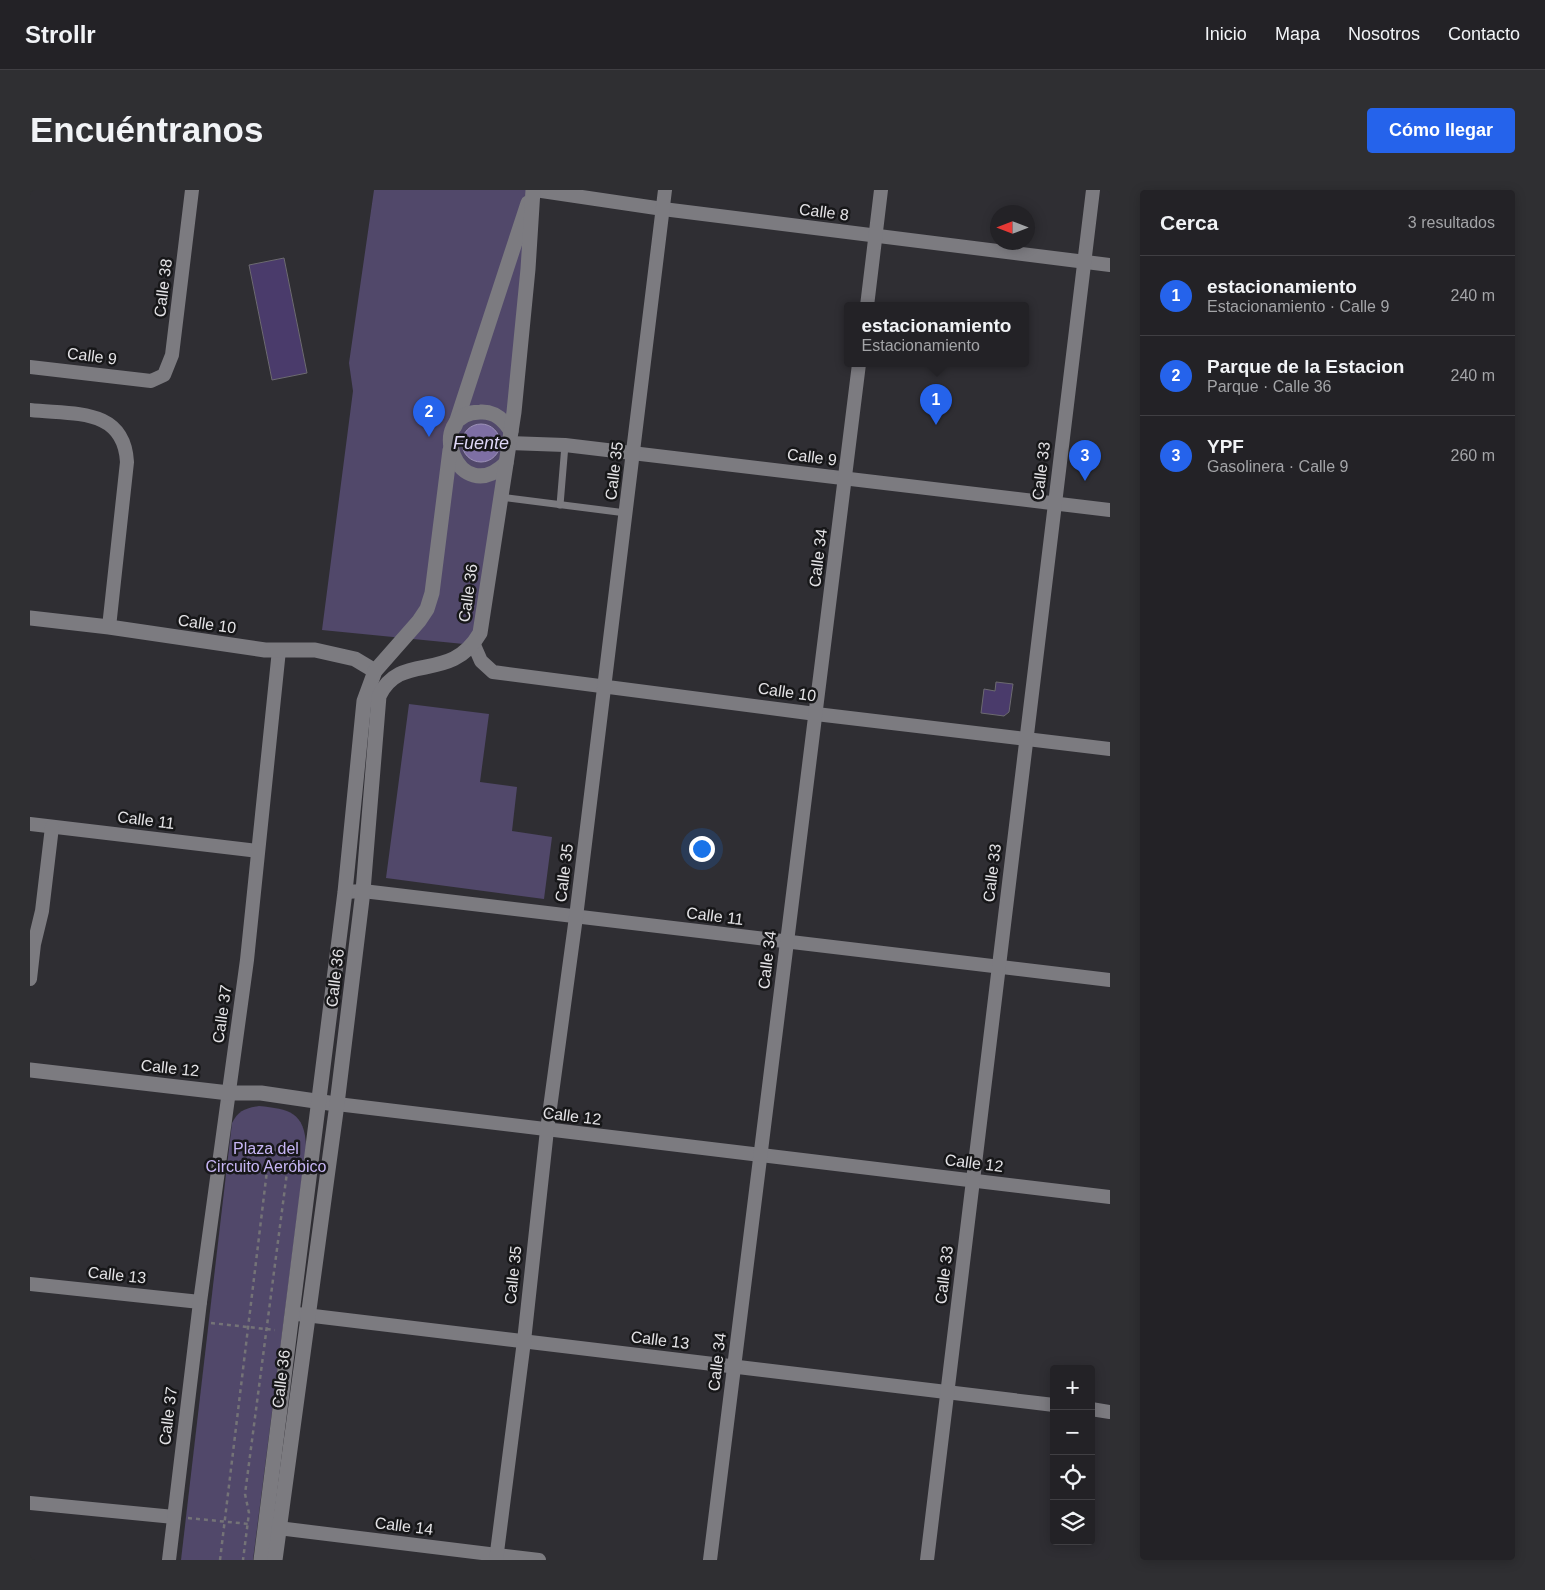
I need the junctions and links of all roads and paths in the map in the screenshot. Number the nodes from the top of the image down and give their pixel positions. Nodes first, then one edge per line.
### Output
1 (192, 190) edge
2 (534, 190) edge
3 (665, 190) edge
4 (881, 190) edge
5 (1093, 190) edge
6 (663, 209) junction
7 (875, 236) junction
8 (1084, 262) junction
9 (1110, 265) edge
10 (867, 302) edge
11 (30, 367) edge
12 (860, 367) edge
13 (151, 381) joint
14 (30, 410) edge
15 (455, 426) junction
16 (510, 437) junction
17 (564, 446) junction
18 (450, 450) junction
19 (633, 454) junction
20 (506, 463) junction
21 (845, 478) junction
22 (500, 497) junction
23 (1055, 504) junction
24 (560, 505) junction
25 (1110, 510) edge
26 (626, 513) junction
27 (30, 618) edge
28 (109, 627) junction
29 (474, 645) junction
30 (279, 650) junction
31 (375, 671) junction
32 (605, 686) junction
33 (816, 714) junction
34 (1026, 738) junction
35 (1110, 748) edge
36 (30, 824) edge
37 (52, 827) junction
38 (258, 851) junction
39 (363, 891) junction
40 (345, 892) junction
41 (576, 917) junction
42 (787, 943) junction
43 (998, 967) junction
44 (30, 979) edge
45 (1110, 980) edge
46 (30, 1070) edge
47 (229, 1093) junction
48 (320, 1100) junction
49 (337, 1104) junction
50 (546, 1130) junction
51 (759, 1156) junction
52 (972, 1181) junction
53 (1110, 1197) edge
54 (30, 1284) edge
55 (200, 1302) junction
56 (292, 1313) junction
57 (307, 1315) junction
58 (197, 1321) junction
59 (248, 1327) junction
60 (266, 1329) junction
61 (289, 1331) junction
62 (524, 1342) junction
63 (734, 1366) junction
64 (947, 1391) junction
65 (1050, 1404) edge
66 (1095, 1410) edge
67 (1110, 1412) edge
68 (30, 1503) edge
69 (174, 1517) junction
70 (224, 1521) junction
71 (248, 1524) junction
72 (272, 1527) junction
73 (497, 1557) edge
74 (169, 1560) edge
75 (220, 1560) edge
76 (243, 1560) edge
77 (261, 1560) edge
78 (275, 1560) edge
79 (540, 1560) edge
80 (710, 1560) edge
81 (927, 1560) edge

1 - 13 street, Calle 38
2 - 6 street, Calle 8
2 - 15 street
2 - 16 street
3 - 6 street, Calle 35
4 - 7 street
5 - 8 street, Calle 33
6 - 7 street, Calle 8
6 - 19 street, Calle 35
7 - 8 street, Calle 8
7 - 10 street
8 - 9 street, Calle 8
8 - 23 street, Calle 33
11 - 13 street, Calle 9
12 - 21 street, Calle 34
14 - 28 street
15 - 16 street
15 - 18 street
16 - 17 street, Calle 9
16 - 20 street
17 - 19 street, Calle 9
17 - 24 lane
18 - 20 street
18 - 31 street, Calle 36
19 - 21 street, Calle 9
19 - 26 street, Calle 35
20 - 22 street, Calle 36
21 - 23 street, Calle 9
21 - 33 street, Calle 34
22 - 24 lane
22 - 29 street, Calle 36
23 - 25 street, Calle 9
23 - 34 street, Calle 33
24 - 26 lane
26 - 32 street, Calle 35
27 - 28 street, Calle 10
28 - 30 street, Calle 10
29 - 32 street, Calle 10
29 - 39 street, Calle 36
30 - 31 street, Calle 10
30 - 38 street, Calle 37
31 - 40 street, Calle 36
32 - 33 street, Calle 10
32 - 41 street, Calle 35
33 - 34 street, Calle 10
33 - 42 street, Calle 34
34 - 35 street, Calle 10
34 - 43 street, Calle 33
36 - 37 street, Calle 11
37 - 38 street, Calle 11
37 - 44 street
38 - 47 street, Calle 37
39 - 40 street, Calle 11
39 - 41 street, Calle 11
39 - 49 street, Calle 36
40 - 48 street, Calle 36
41 - 42 street, Calle 11
41 - 50 street, Calle 35
42 - 43 street, Calle 11
42 - 51 street, Calle 34
43 - 45 street, Calle 11
43 - 52 street, Calle 33
46 - 47 street, Calle 12
47 - 48 street, Calle 12
47 - 55 street, Calle 37
48 - 49 street, Calle 12
48 - 56 street, Calle 36
49 - 50 street, Calle 12
49 - 57 street, Calle 36
50 - 51 street, Calle 12
50 - 62 street, Calle 35
51 - 52 street, Calle 12
51 - 63 street, Calle 34
52 - 53 street, Calle 12
52 - 64 street, Calle 33
54 - 55 street, Calle 13
55 - 58 street, Calle 37
56 - 57 street, Calle 13
56 - 61 street, Calle 36
57 - 62 street, Calle 13
57 - 72 street, Calle 36
58 - 59 path
58 - 69 street, Calle 37
59 - 60 path
59 - 60 path
59 - 70 path
60 - 61 path
60 - 71 path
61 - 72 street, Calle 36
62 - 63 street, Calle 13
62 - 73 street, Calle 35
63 - 64 street, Calle 13
63 - 80 street, Calle 34
64 - 65 street, Calle 13
64 - 81 street, Calle 33
66 - 67 street
68 - 69 street
69 - 70 path
69 - 74 street, Calle 37
70 - 71 path
70 - 75 path
71 - 72 path
71 - 76 path
72 - 73 street, Calle 14
72 - 77 street, Calle 36
72 - 78 street, Calle 36
73 - 79 street, Calle 14

